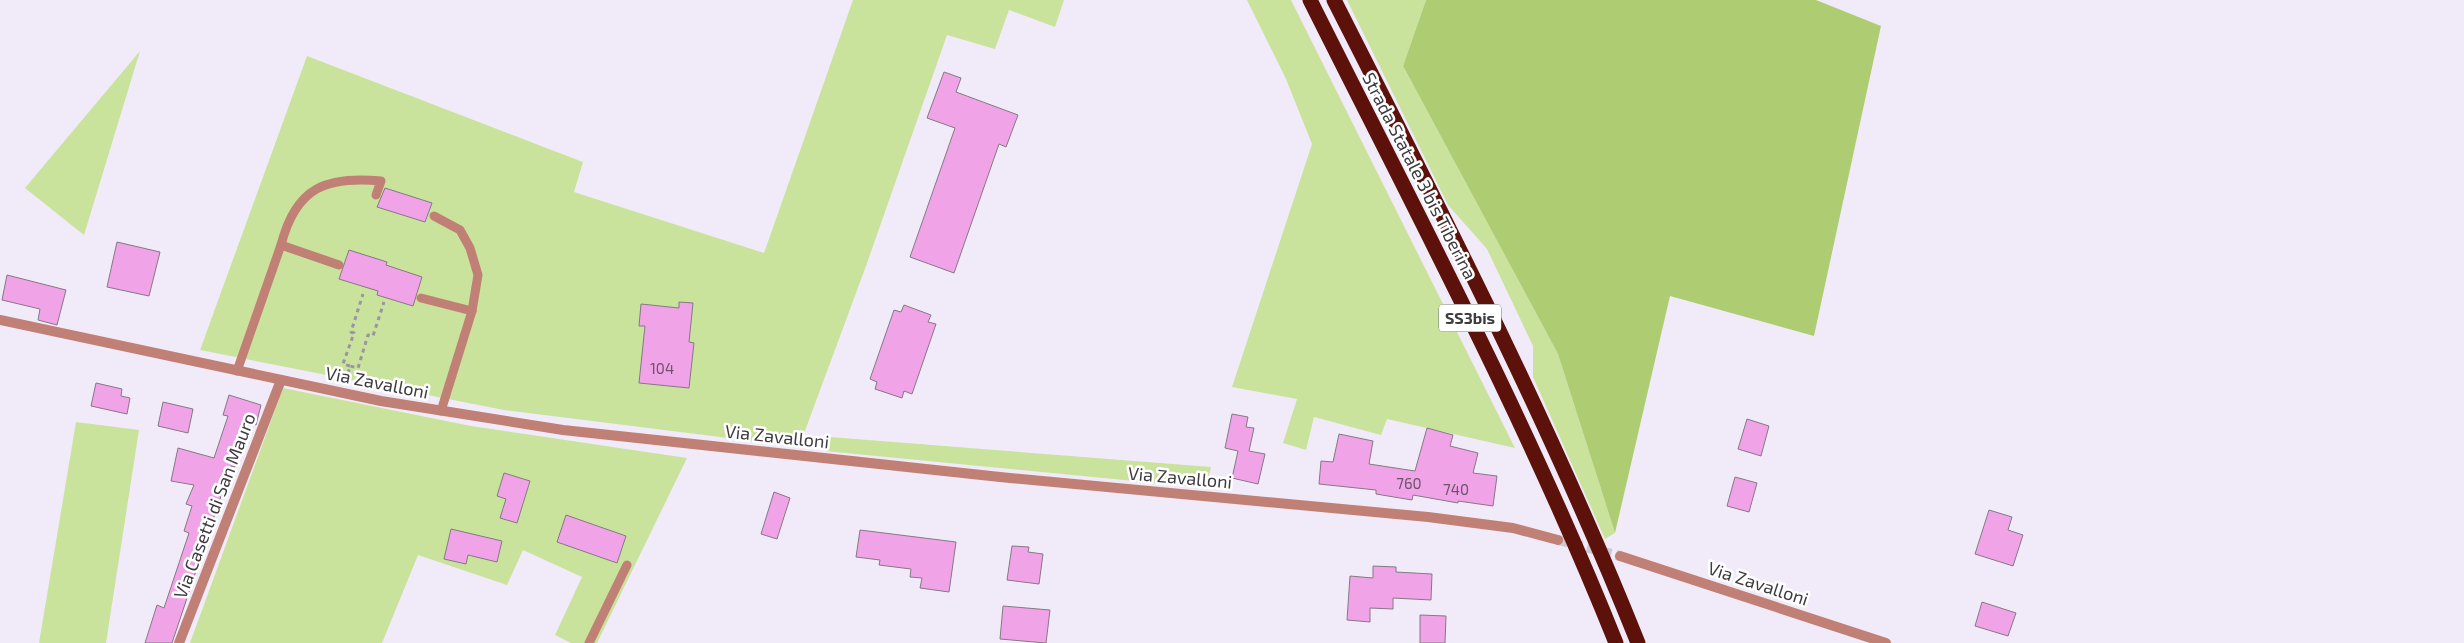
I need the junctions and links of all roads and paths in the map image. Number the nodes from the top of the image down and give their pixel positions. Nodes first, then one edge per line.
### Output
1 (1310, 0) edge
2 (1334, 0) edge
3 (376, 195) dead end
4 (434, 216) dead end
5 (281, 245) junction
6 (339, 265) dead end
7 (363, 294) dead end
8 (421, 298) dead end
9 (384, 302) dead end
10 (472, 310) junction
11 (0, 320) edge
12 (350, 366) junction
13 (237, 371) junction
14 (280, 380) junction
15 (342, 393) junction
16 (441, 411) junction
17 (1558, 540) tunnel mouth
18 (1620, 556) tunnel mouth
19 (627, 565) dead end
20 (179, 643) edge
21 (589, 643) edge
22 (1616, 643) edge
23 (1638, 643) edge
24 (1886, 643) edge

1 - 22 highway, Strada Statale 3 bis Tiberina / SS3bis
2 - 23 highway, Strada Statale 3 bis Tiberina / SS3bis
3 - 5 lane
4 - 10 lane
5 - 6 lane
5 - 13 lane
7 - 12 path
8 - 10 lane
9 - 12 path
10 - 16 lane
11 - 13 street, Via Zavalloni
12 - 15 path
13 - 14 street, Via Zavalloni
14 - 15 street, Via Zavalloni
14 - 20 street, Via Casetti di San Mauro
15 - 16 street, Via Zavalloni
16 - 17 street, Via Zavalloni
18 - 24 street, Via Zavalloni
19 - 21 lane

